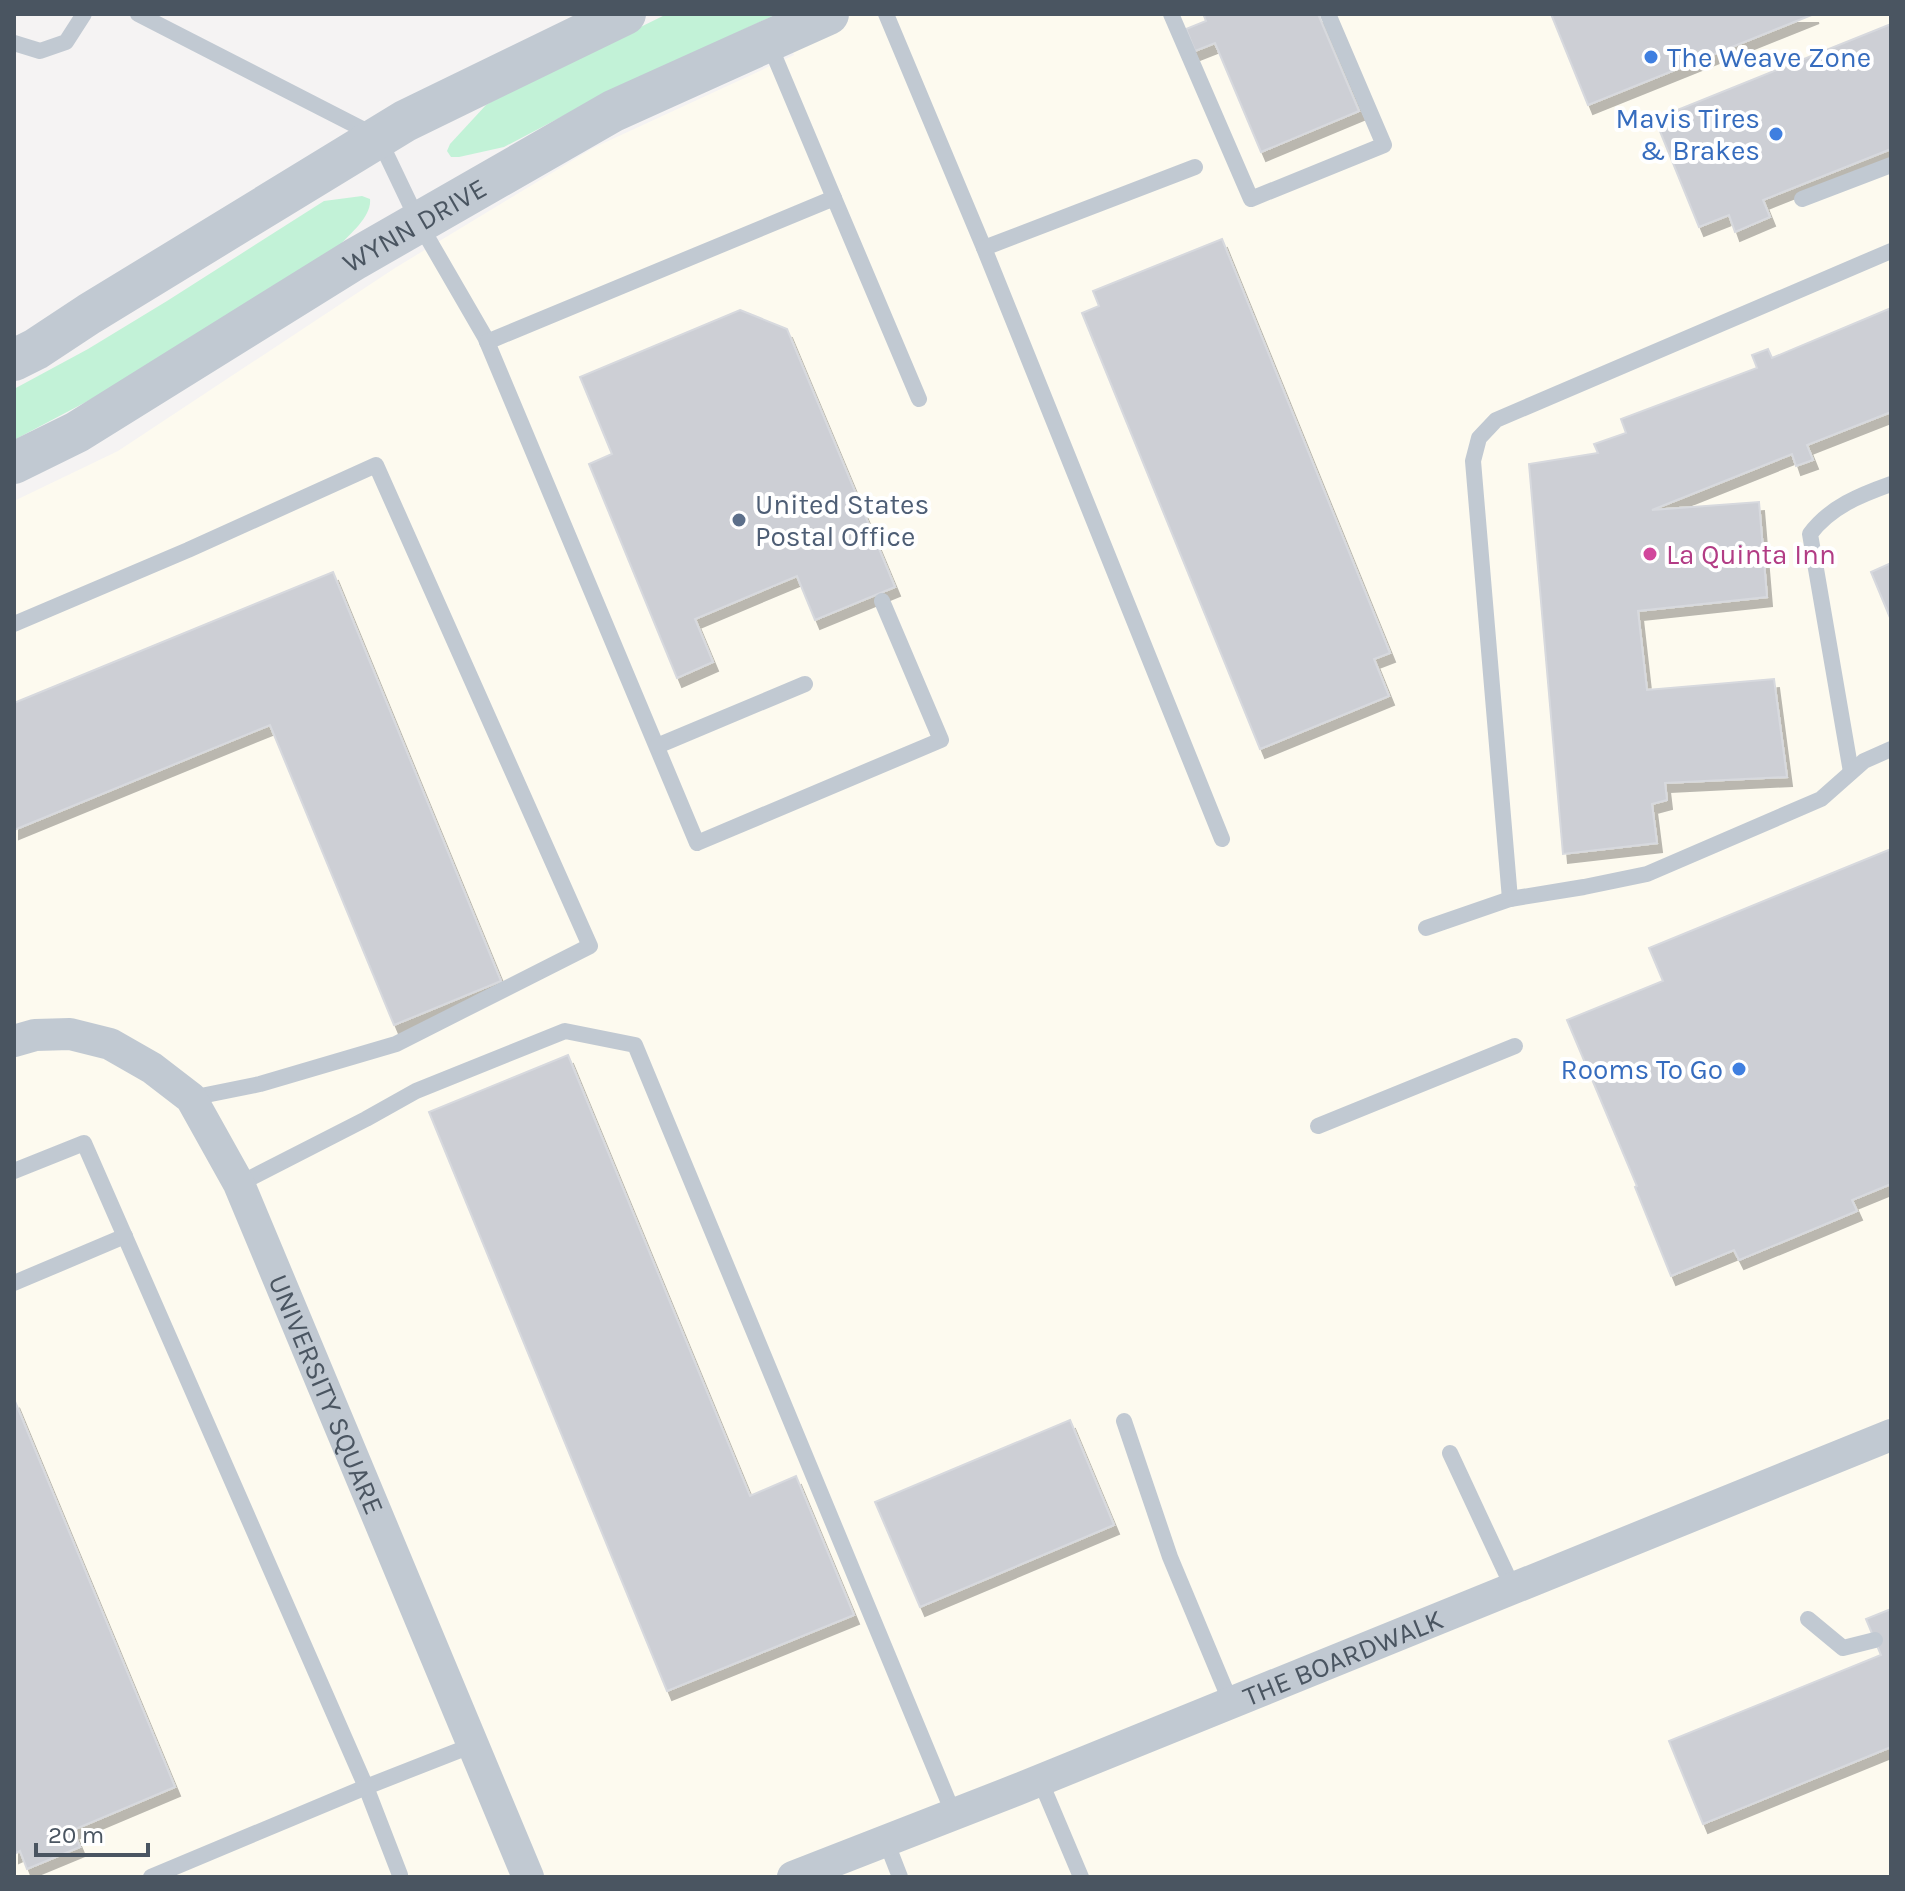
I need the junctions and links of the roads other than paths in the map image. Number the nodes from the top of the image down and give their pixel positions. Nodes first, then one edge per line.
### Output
1 (84, 14) edge
2 (138, 14) edge
3 (625, 14) edge
4 (828, 14) edge
5 (886, 14) edge
6 (1171, 14) edge
7 (1328, 14) edge
8 (768, 40) junction
9 (14, 43) edge
10 (378, 137) junction
11 (1891, 165) edge
12 (1195, 167) dead end
13 (834, 198) junction
14 (1802, 199) dead end
15 (419, 223) junction
16 (984, 248) junction
17 (1891, 251) edge
18 (487, 342) junction
19 (14, 360) edge
20 (919, 399) dead end
21 (14, 463) edge
22 (1891, 484) edge
23 (882, 601) dead end
24 (14, 624) edge
25 (805, 684) dead end
26 (657, 746) junction
27 (1891, 749) edge
28 (1851, 772) junction
29 (1222, 839) dead end
30 (1510, 899) junction
31 (1426, 928) dead end
32 (14, 1041) edge
33 (1515, 1046) dead end
34 (191, 1098) junction
35 (1318, 1126) dead end
36 (14, 1171) edge
37 (239, 1184) junction
38 (125, 1236) junction
39 (14, 1283) edge
40 (1124, 1421) dead end
41 (1891, 1435) edge
42 (1450, 1453) dead end
43 (1513, 1588) junction
44 (1808, 1619) dead end
45 (1875, 1640) dead end
46 (1231, 1703) junction
47 (473, 1745) junction
48 (1040, 1780) junction
49 (366, 1787) junction
50 (954, 1815) junction
51 (886, 1841) junction
52 (151, 1877) edge
53 (399, 1877) edge
54 (528, 1877) edge
55 (793, 1877) edge
56 (900, 1877) edge
57 (1081, 1877) edge

1 - 9 lane
2 - 10 lane
3 - 10 street
4 - 8 street, WYNN DRIVE
5 - 16 lane
6 - 7 lane
8 - 13 lane
8 - 15 street, WYNN DRIVE
10 - 15 lane
10 - 19 street
11 - 14 lane
12 - 16 lane
13 - 18 lane
13 - 20 lane
15 - 18 lane
15 - 21 street, WYNN DRIVE
16 - 29 lane
17 - 30 lane
18 - 26 lane
22 - 28 lane
23 - 26 lane
24 - 34 lane
25 - 26 lane
27 - 28 lane
28 - 30 lane
30 - 31 lane
32 - 34 street, UNIVERSITY SQUARE
33 - 35 lane
34 - 37 street, UNIVERSITY SQUARE
36 - 38 lane
37 - 47 street, UNIVERSITY SQUARE
37 - 50 lane
38 - 39 lane
38 - 49 lane
40 - 46 lane
41 - 43 street, THE BOARDWALK
42 - 43 lane
43 - 46 street, THE BOARDWALK
44 - 45 lane
46 - 48 street, THE BOARDWALK
47 - 49 lane
47 - 54 street, UNIVERSITY SQUARE
48 - 50 street, THE BOARDWALK
48 - 57 lane
49 - 52 lane
49 - 53 lane
50 - 51 street, THE BOARDWALK
51 - 55 street, THE BOARDWALK
51 - 56 lane

